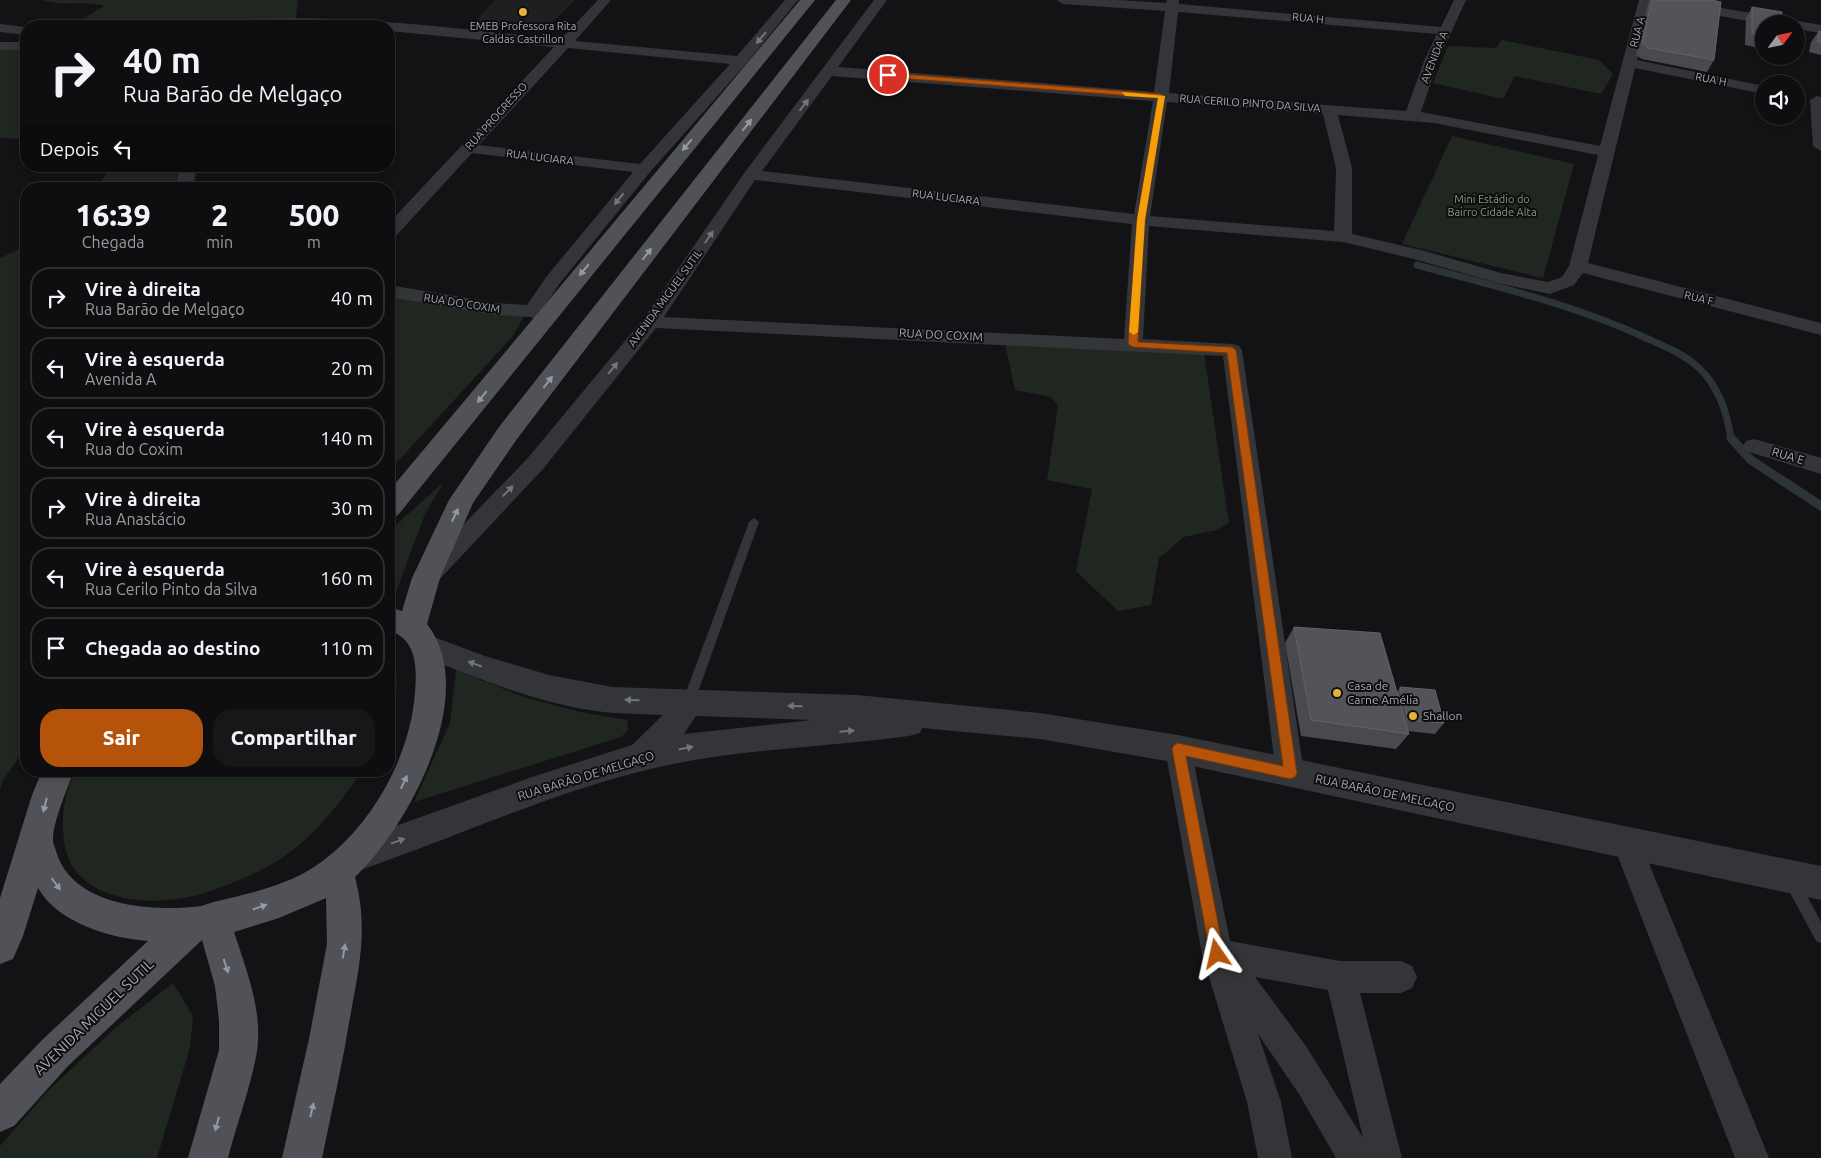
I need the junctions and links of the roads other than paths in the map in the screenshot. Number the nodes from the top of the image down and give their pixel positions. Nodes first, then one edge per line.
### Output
1 (605, 0) edge
2 (792, 0) edge
3 (808, 0) edge
4 (844, 0) edge
5 (881, 0) edge
6 (1062, 0) edge
7 (1460, 0) edge
8 (1645, 0) edge
9 (1661, 2) edge
10 (1172, 4) edge
11 (1755, 18) edge
12 (1805, 27) edge
13 (0, 28) edge
14 (395, 28) edge
15 (1821, 30) edge
16 (20, 31) edge
17 (1444, 32) junction
18 (563, 42) junction
19 (0, 46) edge
20 (20, 46) edge
21 (741, 61) junction
22 (1629, 63) junction
23 (829, 71) junction
24 (1755, 88) edge
25 (1161, 96) junction
26 (1814, 99) edge
27 (1329, 109) junction
28 (1412, 116) junction
29 (1821, 146) edge
30 (467, 148) junction
31 (1608, 152) junction
32 (644, 169) junction
33 (751, 175) junction
34 (1141, 220) junction
35 (395, 226) edge
36 (1343, 237) junction
37 (1578, 266) junction
38 (395, 292) edge
39 (541, 315) junction
40 (651, 322) junction
41 (1821, 329) edge
42 (1133, 344) junction
43 (1754, 446) dead end
44 (1821, 466) edge
45 (395, 500) edge
46 (754, 522) dead end
47 (426, 578) junction
48 (409, 630) edge
49 (688, 703) junction
50 (948, 717) junction
51 (1178, 749) junction
52 (642, 757) junction
53 (1290, 773) junction
54 (56, 777) edge
55 (36, 840) junction
56 (1627, 844) junction
57 (344, 864) junction
58 (1789, 876) junction
59 (1821, 883) edge
60 (202, 922) junction
61 (1821, 936) edge
62 (0, 946) edge
63 (1217, 954) junction
64 (1340, 977) junction
65 (1401, 977) dead end
66 (0, 1112) edge
67 (208, 1158) edge
68 (302, 1158) edge
69 (1275, 1158) edge
70 (1355, 1158) edge
71 (1385, 1158) edge
72 (1752, 1158) edge

1 - 18 street, RUA PROGRESSO
2 -> 21 street
3 -> 39 main road
47 -> 4 main road, AVENIDA MIGUEL SUTIL
5 - 23 street, AVENIDA MIGUEL SUTIL
6 - 10 street, RUA H
7 - 17 street, AVENIDA A
8 - 22 street, RUA A
9 - 11 street
10 - 17 street, RUA H
10 - 25 street
12 - 15 street
13 - 16 street
14 - 18 street
17 - 28 street, AVENIDA A
18 - 21 street
18 - 30 street, RUA PROGRESSO
19 - 20 street
21 - 32 street
22 - 24 street, RUA H
22 - 31 street, RUA A
23 - 25 street, RUA CERILO PINTO DA SILVA
33 -> 23 street, AVENIDA MIGUEL SUTIL
25 - 27 street, RUA CERILO PINTO DA SILVA
25 - 34 street
26 - 29 street
27 - 28 street, RUA CERILO PINTO DA SILVA
27 - 36 street
28 - 31 street, RUA CERILO PINTO DA SILVA
30 - 32 street, RUA LUCIARA
30 - 35 street, RUA PROGRESSO
31 - 37 street, RUA A
32 -> 39 street
33 - 34 street, RUA LUCIARA
40 -> 33 street, AVENIDA MIGUEL SUTIL
34 - 36 street, RUA LUCIARA
34 - 42 street
36 - 37 street, RUA LUCIARA
37 - 41 street, RUA F
38 - 39 street, RUA DO COXIM
39 -> 45 main road
40 - 42 street, RUA DO COXIM
47 -> 40 street, AVENIDA MIGUEL SUTIL
42 - 53 street, RUA DO COXIM
43 - 44 street, RUA E
46 - 49 lane
47 - 48 main road, AVENIDA MIGUEL SUTIL
49 -> 48 street, RUA BARÃO DE MELGAÇO
57 -> 48 main road
50 -> 49 street, RUA BARÃO DE MELGAÇO
49 - 52 street
50 - 51 street, RUA BARÃO DE MELGAÇO
52 -> 50 street, RUA BARÃO DE MELGAÇO
51 - 53 street, RUA BARÃO DE MELGAÇO
51 - 63 street
57 -> 52 street, RUA BARÃO DE MELGAÇO
53 - 56 street, RUA BARÃO DE MELGAÇO
54 -> 55 main road
55 -> 60 main road
55 - 62 main road
56 - 58 street, RUA BARÃO DE MELGAÇO
56 - 72 street
60 -> 57 main road
68 -> 57 main road
58 - 59 street, RUA BARÃO DE MELGAÇO
58 - 61 lane
60 - 66 main road, AVENIDA MIGUEL SUTIL
60 -> 67 main road
63 - 64 street
63 - 69 street
63 - 70 street
64 - 65 street
64 - 71 street

